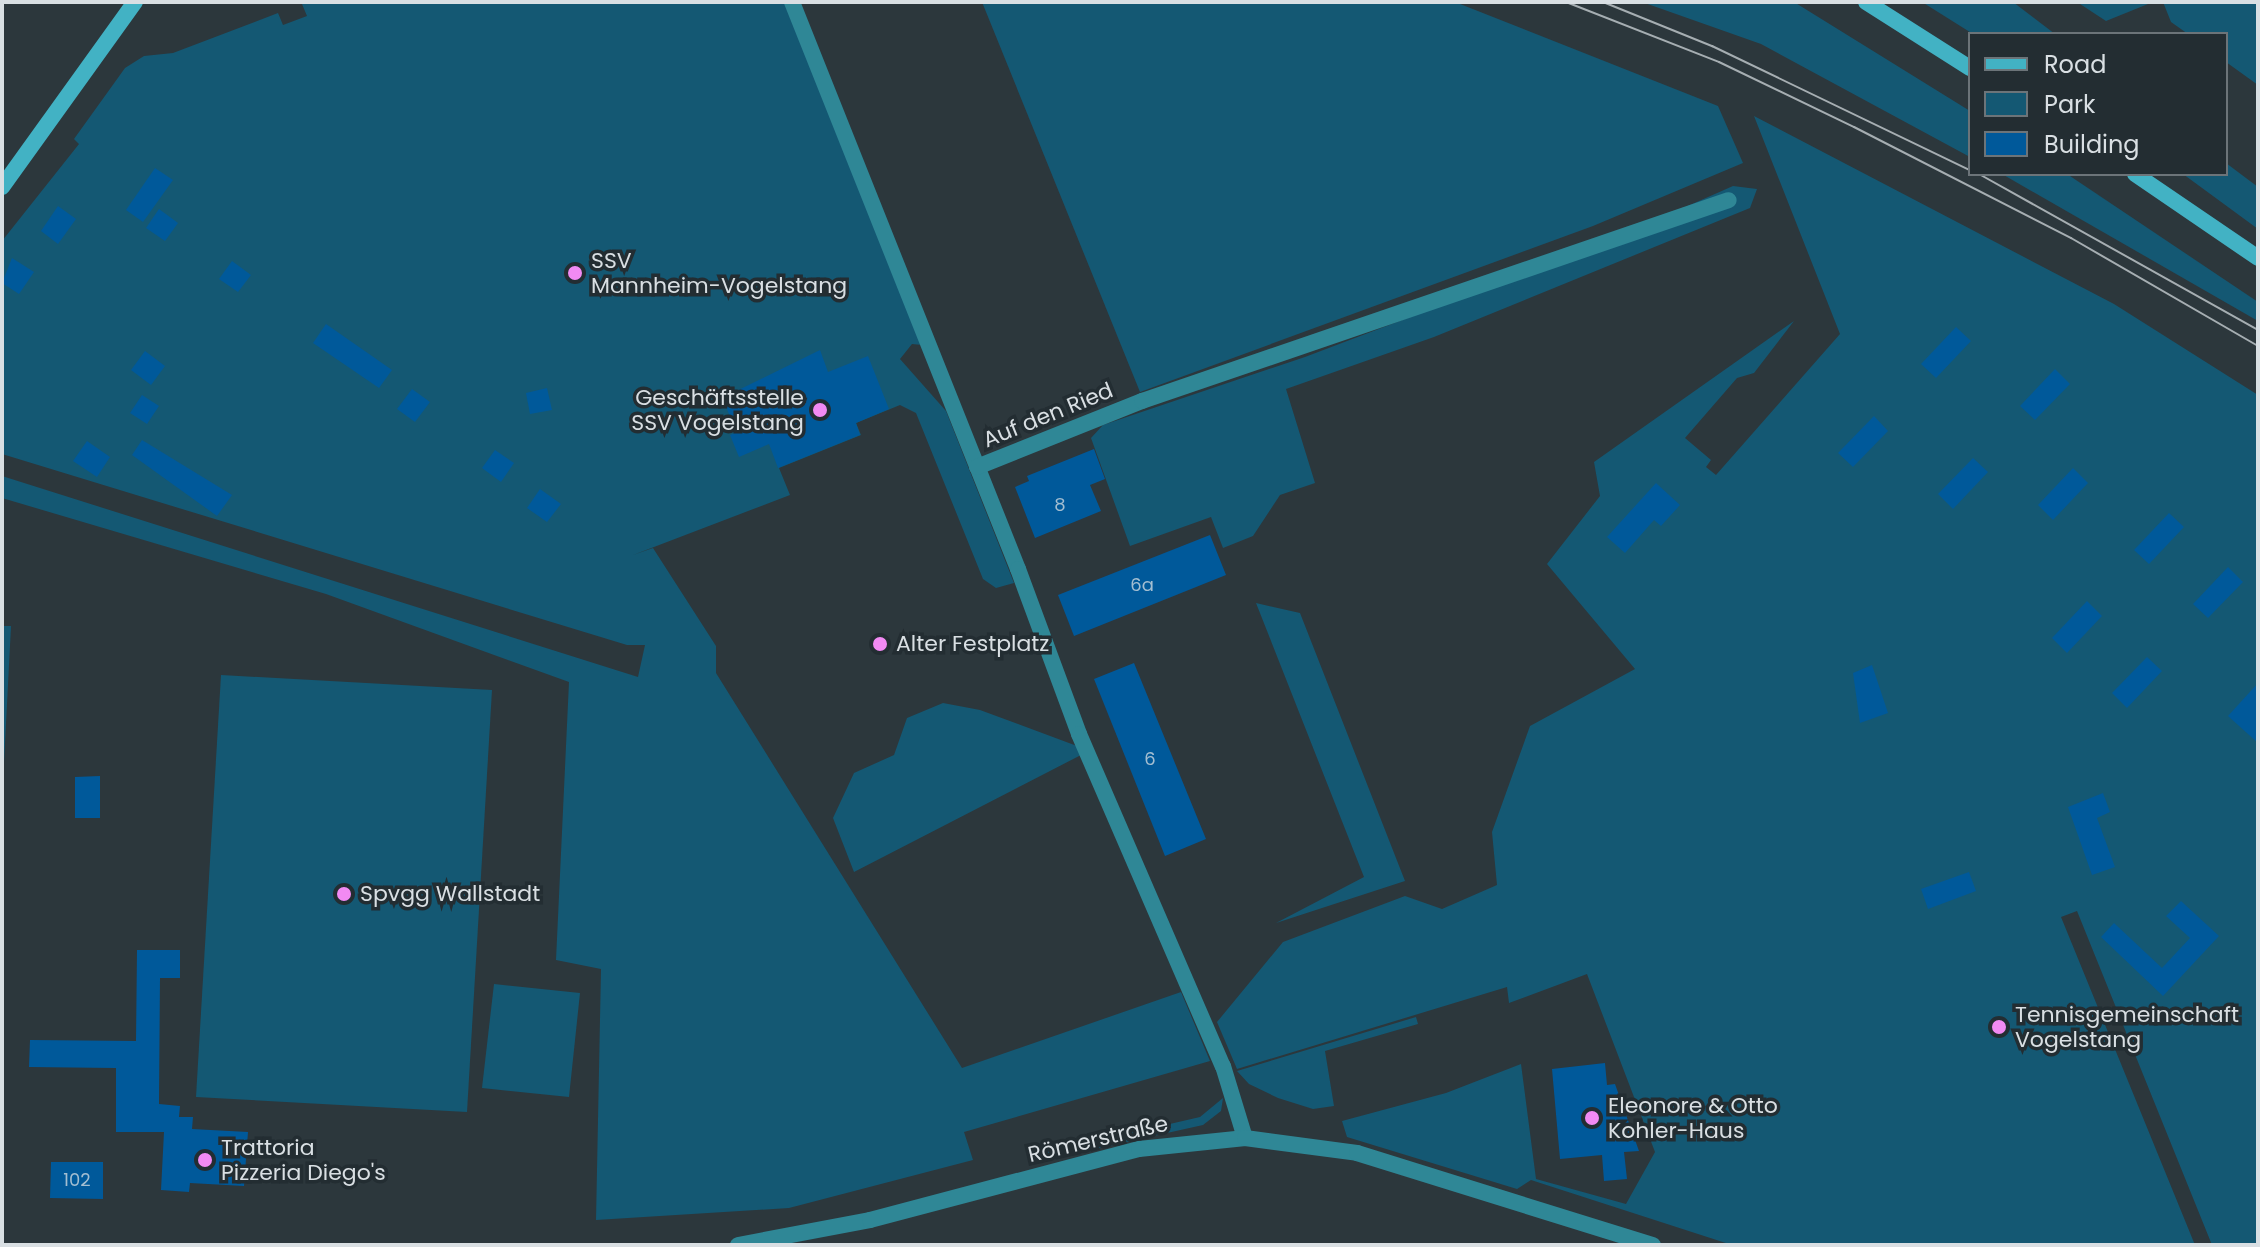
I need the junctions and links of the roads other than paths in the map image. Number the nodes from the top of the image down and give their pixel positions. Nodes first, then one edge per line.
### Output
1 (135, 2) edge
2 (792, 2) edge
3 (1866, 2) edge
4 (1968, 67) edge
5 (2138, 176) edge
6 (2, 187) edge
7 (1729, 200) dead end
8 (2258, 258) edge
9 (977, 467) junction
10 (1245, 1138) junction
11 (738, 1245) edge
12 (1653, 1245) edge

1 - 6 main road
2 - 9 street
3 - 4 main road
5 - 8 main road
7 - 9 street, Auf den Ried
9 - 10 street, Auf den Ried
10 - 11 street, Römerstraße
10 - 12 street, Römerstraße

